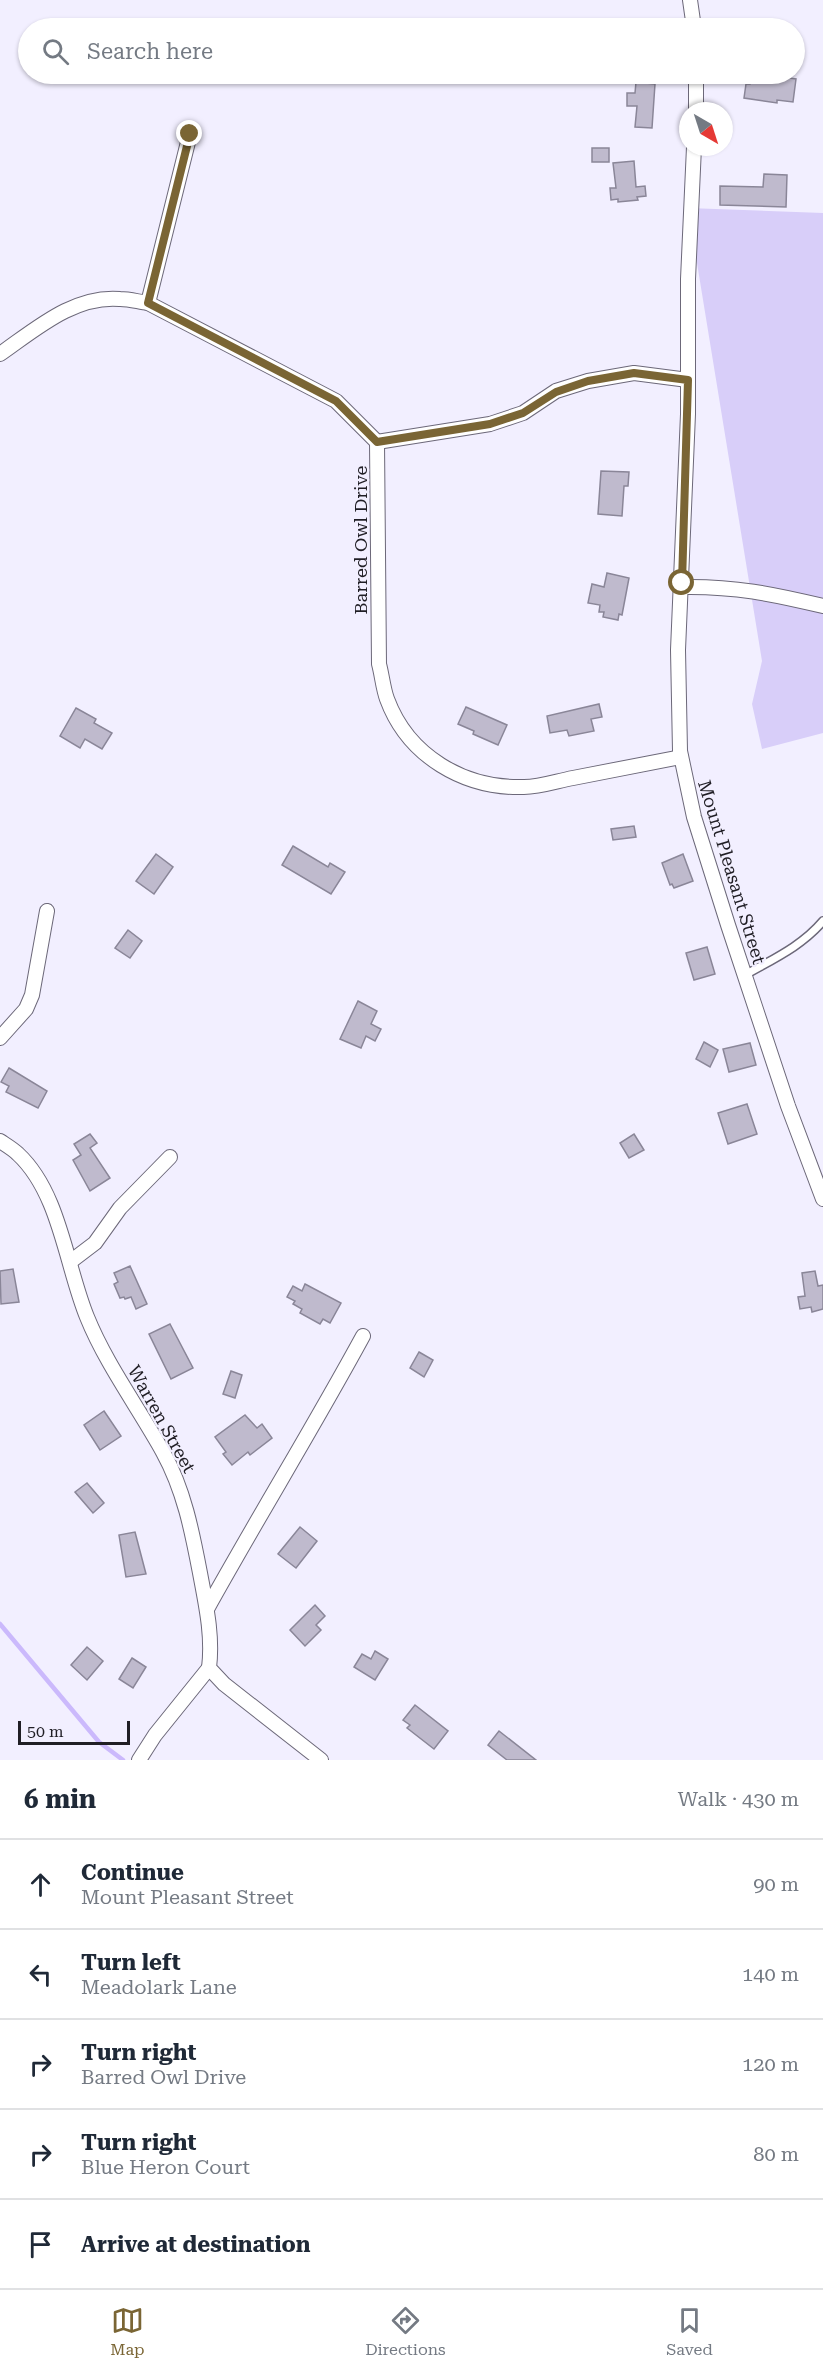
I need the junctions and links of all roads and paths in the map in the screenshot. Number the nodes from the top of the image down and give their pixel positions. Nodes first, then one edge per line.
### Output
1 (690, 0) edge
2 (693, 18) edge
3 (696, 84) edge
4 (696, 102) edge
5 (190, 134) dead end
6 (694, 156) edge
7 (148, 303) junction
8 (0, 354) edge
9 (688, 380) junction
10 (377, 442) junction
11 (682, 587) junction
12 (823, 606) edge
13 (681, 757) junction
14 (47, 911) dead end
15 (823, 921) edge
16 (745, 975) junction
17 (0, 1038) edge
18 (0, 1141) edge
19 (170, 1157) dead end
20 (823, 1199) edge
21 (70, 1262) junction
22 (363, 1336) dead end
23 (207, 1609) junction
24 (209, 1668) junction
25 (139, 1760) edge
26 (321, 1760) edge

1 - 2 street
3 - 4 street
5 - 7 street
6 - 9 street, Mount Pleasant Street
7 - 8 street, Barred Owl Drive
7 - 10 street, Barred Owl Drive
9 - 10 street
9 - 11 street, Mount Pleasant Street
10 - 13 street, Barred Owl Drive
11 - 12 street
11 - 13 street, Mount Pleasant Street
13 - 16 street, Mount Pleasant Street
14 - 17 street
15 - 16 lane
16 - 20 street, Mount Pleasant Street
18 - 21 street, Warren Street
19 - 21 street
21 - 23 street, Warren Street
22 - 23 street
23 - 24 street, Warren Street
24 - 25 street
24 - 26 street

